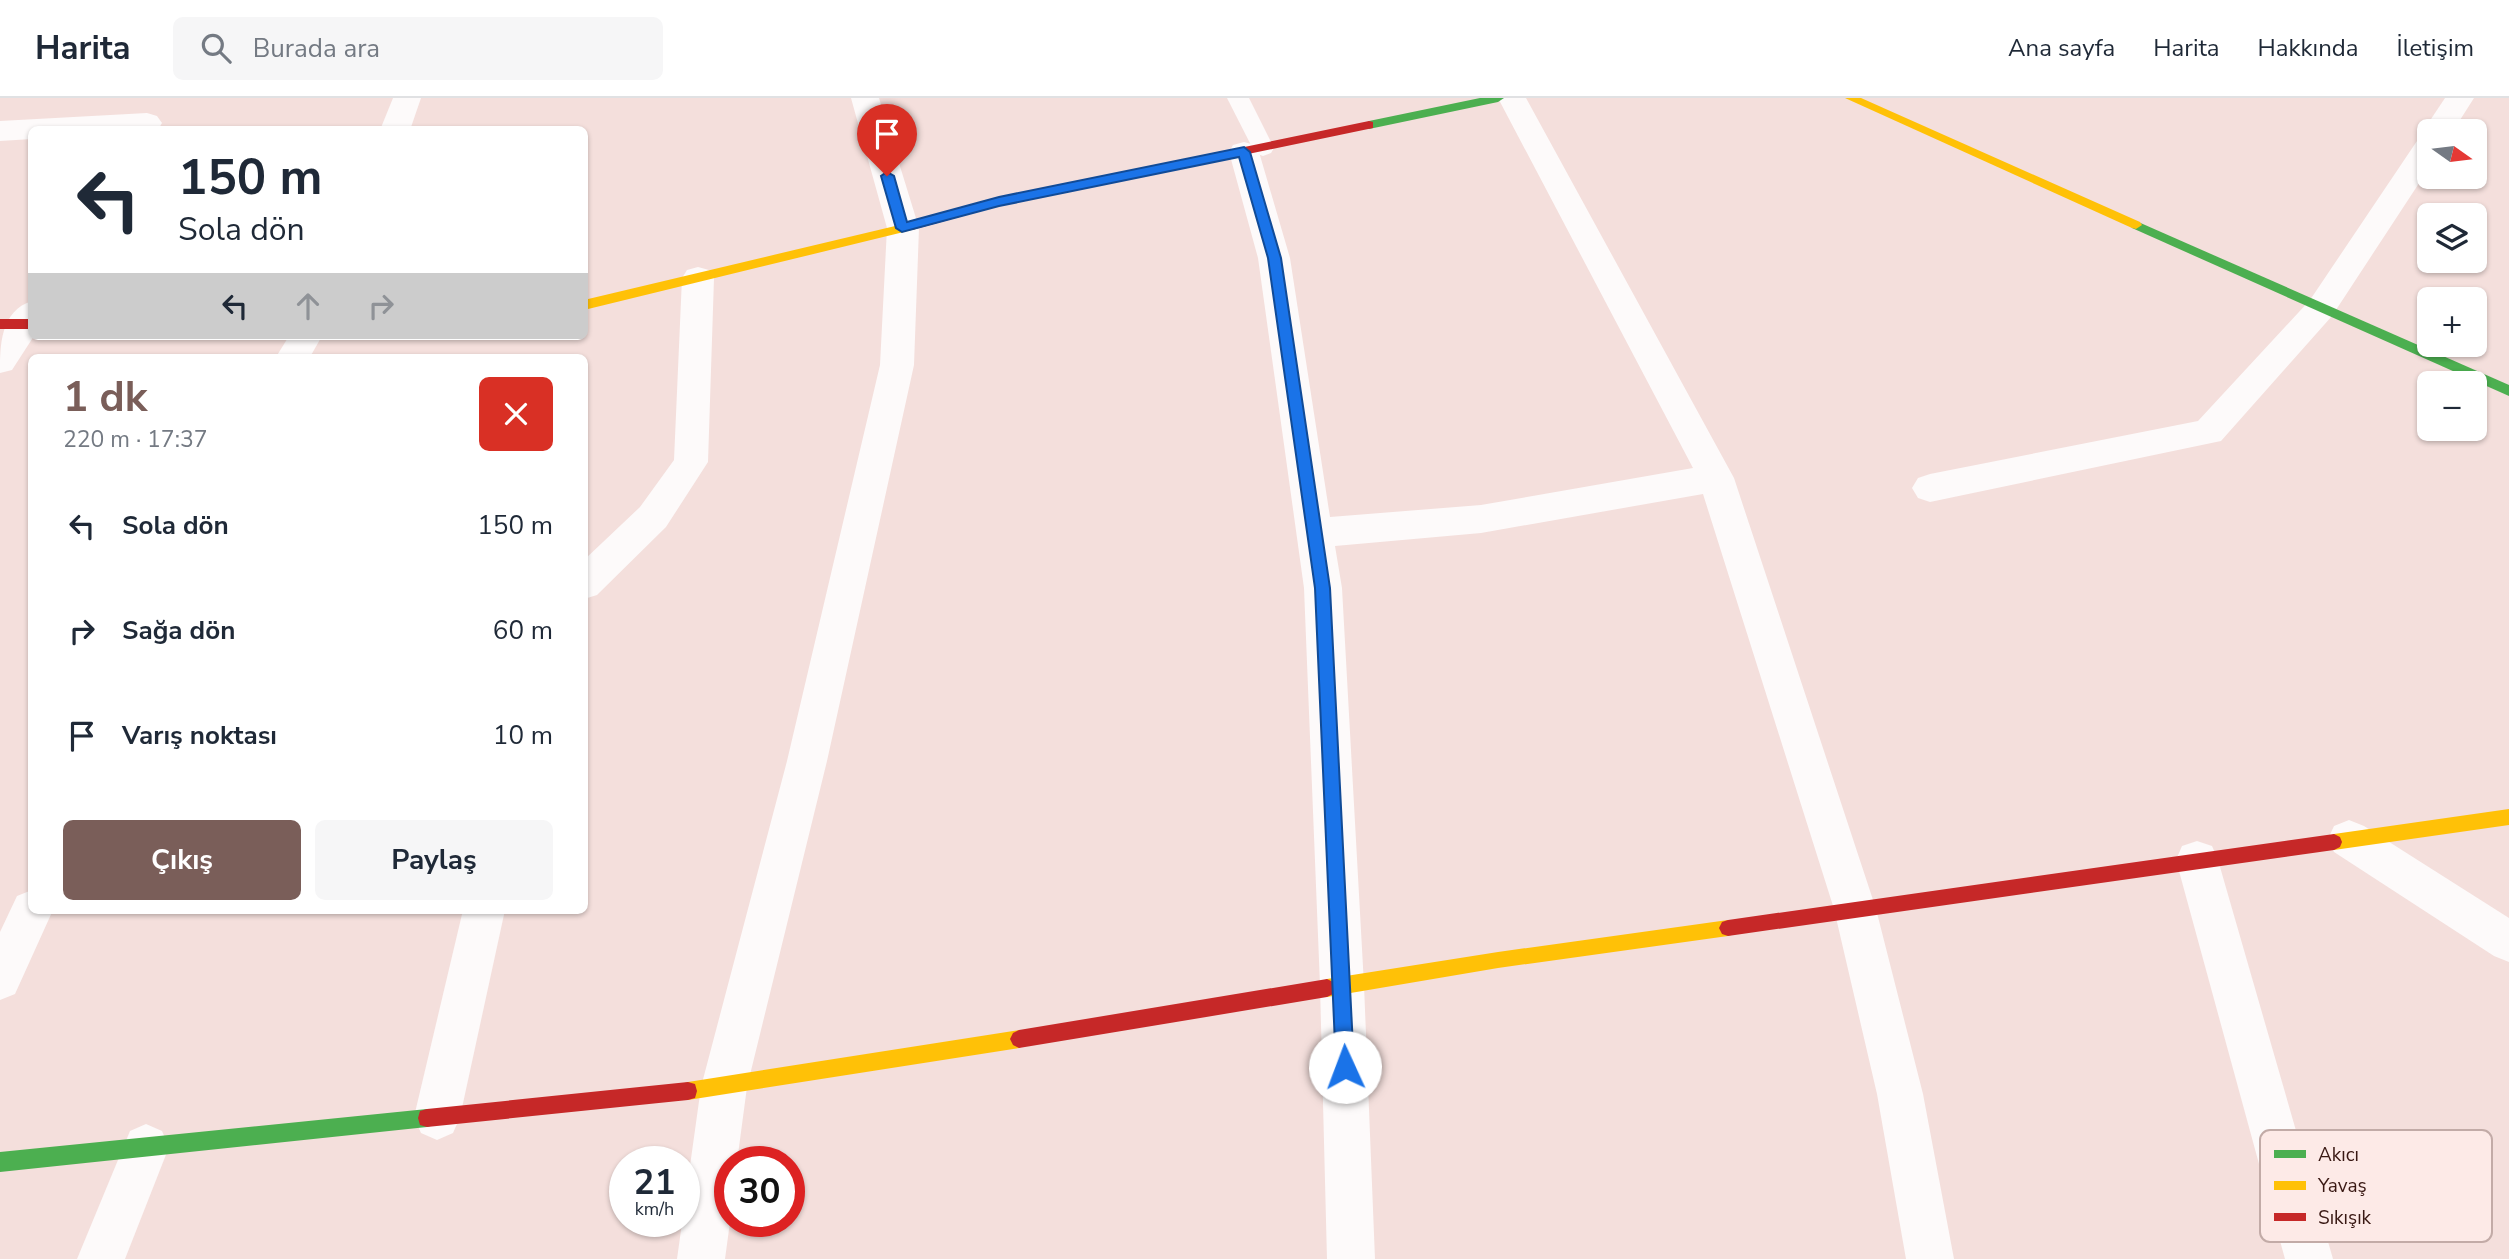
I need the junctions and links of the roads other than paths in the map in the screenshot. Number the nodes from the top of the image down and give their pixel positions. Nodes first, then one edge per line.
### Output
1 (407, 98) edge
2 (865, 98) edge
3 (1238, 98) edge
4 (1498, 98) edge
5 (1512, 98) edge
6 (1851, 98) edge
7 (2460, 98) edge
8 (151, 117) edge
9 (2446, 119) edge
10 (54, 126) edge
11 (396, 126) edge
12 (28, 128) edge
13 (0, 131) edge
14 (1253, 150) junction
15 (2417, 163) edge
16 (902, 228) junction
17 (698, 278) junction
18 (588, 304) edge
19 (2321, 308) junction
20 (22, 321) edge
21 (0, 361) edge
22 (2509, 391) edge
23 (1716, 478) junction
24 (1930, 488) dead end
25 (1316, 533) junction
26 (588, 580) edge
27 (2509, 817) edge
28 (2349, 839) junction
29 (2197, 860) junction
30 (1855, 909) junction
31 (30, 914) edge
32 (483, 914) edge
33 (2509, 942) edge
34 (0, 979) edge
35 (1342, 985) junction
36 (724, 1087) junction
37 (437, 1117) junction
38 (2273, 1130) edge
39 (146, 1147) junction
40 (0, 1162) edge
41 (2304, 1242) edge
42 (101, 1259) edge
43 (701, 1259) edge
44 (1351, 1259) edge
45 (1930, 1259) edge
46 (2309, 1259) edge

1 - 11 street
2 - 16 street
3 - 14 lane
4 - 14 street
5 - 23 street
6 - 19 street
7 - 9 street
8 - 10 street
12 - 13 street
14 - 16 street
14 - 25 street
15 - 19 street
16 - 17 street
16 - 36 street
17 - 18 street
17 - 26 street
19 - 22 street
19 - 24 street
20 - 21 street
23 - 25 street
23 - 30 street
25 - 35 street
27 - 28 street
28 - 29 street
28 - 33 street
29 - 30 street
29 - 38 street
30 - 35 street
30 - 45 street
31 - 34 street
32 - 37 street
35 - 36 street
35 - 44 street
36 - 37 street
36 - 43 street
37 - 39 street
39 - 40 street
39 - 42 street
41 - 46 street

